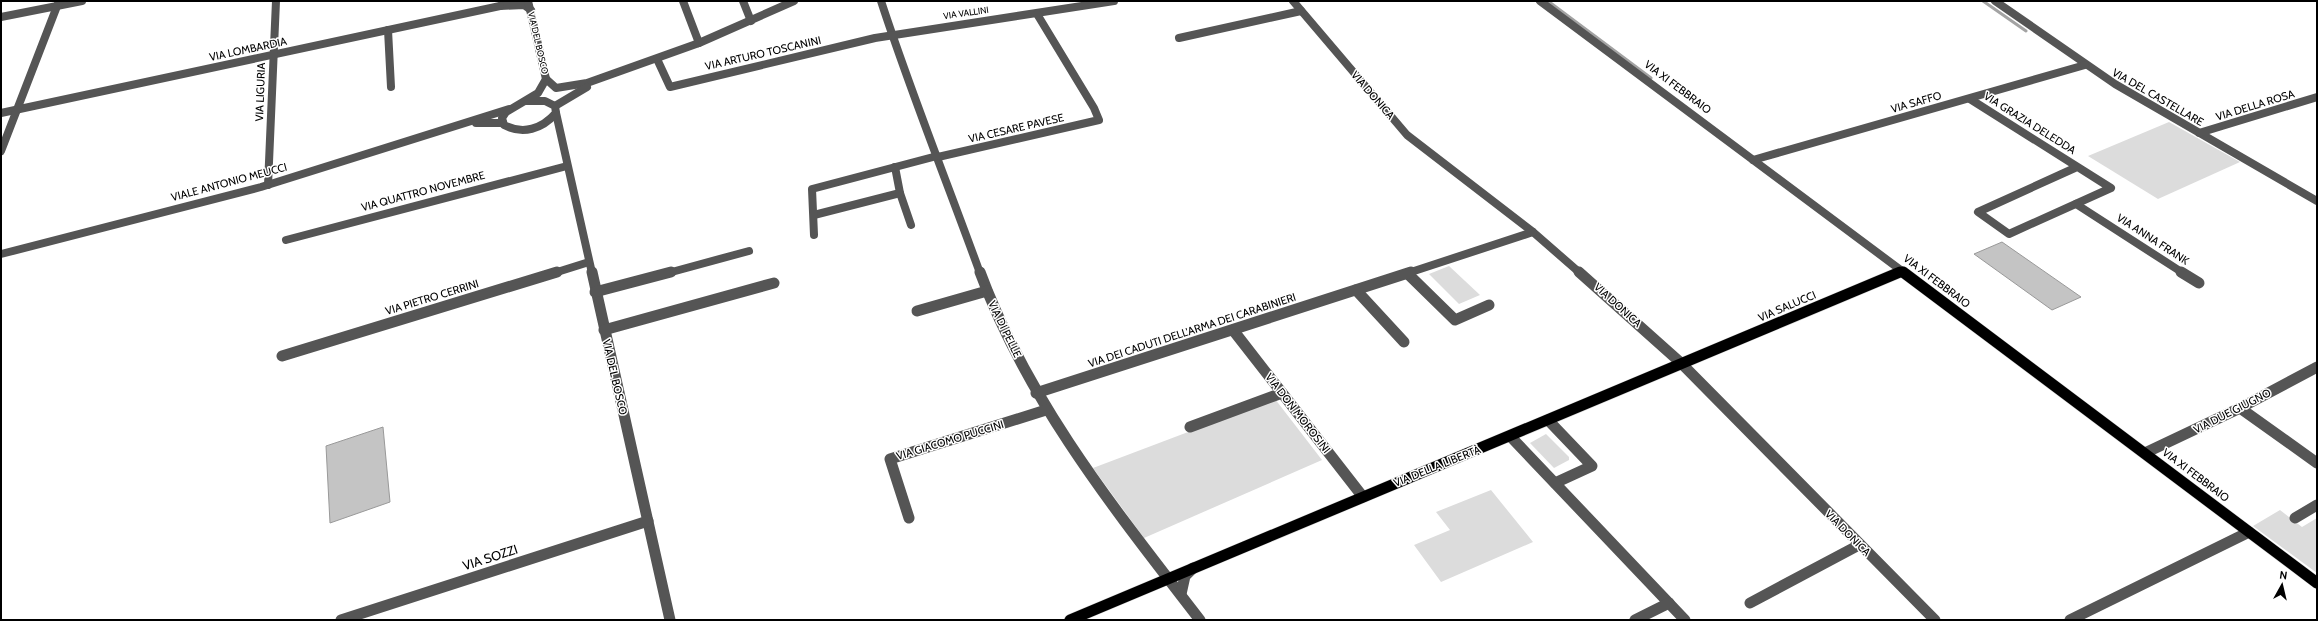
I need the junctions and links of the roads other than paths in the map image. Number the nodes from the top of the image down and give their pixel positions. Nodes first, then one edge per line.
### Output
1 (82, 1) edge
2 (276, 1) edge
3 (516, 1) edge
4 (528, 1) edge
5 (683, 1) edge
6 (743, 1) edge
7 (794, 1) edge
8 (881, 1) edge
9 (1114, 1) edge
10 (1293, 1) edge
11 (1540, 1) edge
12 (1994, 1) edge
13 (58, 4) edge
14 (500, 6) junction
15 (530, 10) junction
16 (1301, 11) junction
17 (1037, 14) junction
18 (1, 17) edge
19 (751, 21) junction
20 (388, 30) junction
21 (891, 35) junction
22 (1179, 38) dead end
23 (699, 43) junction
24 (273, 55) junction
25 (657, 59) junction
26 (2085, 65) junction
27 (622, 72) junction
28 (546, 79) junction
29 (391, 87) dead end
30 (2317, 97) edge
31 (1970, 99) junction
32 (527, 101) junction
33 (509, 109) junction
34 (16, 110) junction
35 (556, 110) junction
36 (1, 113) edge
37 (462, 123) junction
38 (503, 123) junction
39 (538, 127) junction
40 (2199, 133) junction
41 (560, 134) junction
42 (1, 151) edge
43 (937, 156) junction
44 (1753, 160) junction
45 (567, 166) junction
46 (895, 167) junction
47 (2077, 167) junction
48 (268, 185) junction
49 (900, 193) junction
50 (2317, 201) edge
51 (2076, 204) junction
52 (814, 216) junction
53 (911, 225) dead end
54 (1533, 232) junction
55 (814, 235) dead end
56 (286, 240) dead end
57 (749, 251) dead end
58 (1, 254) edge
59 (588, 262) junction
60 (1902, 271) junction
61 (1408, 274) junction
62 (774, 283) dead end
63 (2199, 284) dead end
64 (1356, 290) junction
65 (987, 291) junction
66 (596, 292) junction
67 (1489, 305) dead end
68 (917, 311) dead end
69 (604, 330) junction
70 (1233, 330) junction
71 (1404, 342) dead end
72 (282, 356) dead end
73 (1681, 363) junction
74 (2317, 367) edge
75 (1036, 393) junction
76 (1282, 393) junction
77 (2240, 408) junction
78 (1046, 410) junction
79 (1548, 420) junction
80 (1190, 427) dead end
81 (1510, 436) junction
82 (2145, 453) junction
83 (2317, 463) edge
84 (1555, 483) junction
85 (1363, 497) junction
86 (2317, 506) edge
87 (910, 518) dead end
88 (2295, 518) dead end
89 (648, 521) junction
90 (2250, 532) junction
91 (1859, 545) junction
92 (1193, 568) junction
93 (1169, 579) junction
94 (2317, 583) edge
95 (1181, 594) junction
96 (1669, 603) junction
97 (1750, 603) dead end
98 (341, 620) edge
99 (670, 620) edge
100 (1070, 620) edge
101 (1200, 620) edge
102 (1635, 620) edge
103 (1685, 620) edge
104 (1935, 620) edge
105 (2070, 620) edge

1 - 13 street
2 - 24 street, VIA LIGURIA
3 - 14 street, VIA LOMBARDIA
4 - 15 street, VIA DEL BOSCO
5 - 23 street
6 - 19 street
7 - 19 street
8 - 21 street, VIA DI PELLE
9 - 17 street, VIA VALLINI
10 - 16 street, VIA DONICA
11 - 44 street, VIA XI FEBBRAIO
12 - 26 street, VIA DEL CASTELLARE
13 - 18 street
13 - 34 street
14 - 15 street, VIA LOMBARDIA
14 - 20 street, VIA LOMBARDIA
15 - 28 street, VIA DEL BOSCO
16 - 22 street
16 - 54 street, VIA DONICA
17 - 21 street, VIA VALLINI
17 - 43 street, VIA CESARE PAVESE
19 - 23 street
20 - 24 street, VIA LOMBARDIA
20 - 29 street
21 - 25 street, VIA ARTURO TOSCANINI
21 - 43 street, VIA DI PELLE
23 - 25 street
24 - 34 street, VIA LOMBARDIA
24 - 48 street, VIA LIGURIA
25 - 27 street
26 - 31 street, VIA SAFFO
26 - 40 street, VIA DEL CASTELLARE
27 - 28 street
27 - 35 street
28 - 32 street, VIA DEL BOSCO
30 - 40 street, VIA DELLA ROSA
31 - 44 street, VIA SAFFO
31 - 47 street, VIA GRAZIA DELEDDA
32 - 33 street, VIA DEL BOSCO
32 - 35 street, VIA DEL BOSCO
33 - 37 street, VIALE ANTONIO MEUCCI
33 - 38 street
34 - 36 street, VIA LOMBARDIA
34 - 42 street
35 - 39 street
35 - 41 street, VIA DEL BOSCO
37 - 38 street, VIALE ANTONIO MEUCCI
37 - 48 street, VIALE ANTONIO MEUCCI
38 - 39 street
39 - 41 street
40 - 50 street, VIA DEL CASTELLARE
41 - 45 street, VIA DEL BOSCO
43 - 46 street, VIA CESARE PAVESE
43 - 65 street, VIA DI PELLE
44 - 60 street, VIA XI FEBBRAIO
45 - 56 street, VIA QUATTRO NOVEMBRE
45 - 59 street, VIA DEL BOSCO
46 - 49 street
46 - 52 street, VIA CESARE PAVESE
47 - 51 street, VIA GRAZIA DELEDDA
47 - 51 street
48 - 58 street, VIALE ANTONIO MEUCCI
49 - 52 street
49 - 53 street
51 - 63 street, VIA ANNA FRANK
52 - 55 street
54 - 61 street, VIA DEI CADUTI DELL'ARMA DEI CARABINIERI
54 - 73 street, VIA DONICA
57 - 66 street
59 - 66 street, VIA DEL BOSCO
59 - 72 street, VIA PIETRO CERRINI
60 - 73 main road, VIA SALUCCI
60 - 82 main road, VIA XI FEBBRAIO
61 - 64 street, VIA DEI CADUTI DELL'ARMA DEI CARABINIERI
61 - 67 street
62 - 69 street
64 - 70 street, VIA DEI CADUTI DELL'ARMA DEI CARABINIERI
64 - 71 street
65 - 68 street
65 - 75 street, VIA DI PELLE
66 - 69 street, VIA DEL BOSCO
69 - 89 street, VIA DEL BOSCO
70 - 75 street, VIA DEI CADUTI DELL'ARMA DEI CARABINIERI
70 - 76 street, VIA DON MOROSINI
73 - 79 main road, VIA DELLA LIBERTÀ
73 - 91 street, VIA DONICA
74 - 77 street, VIA DUE GIUGNO
75 - 78 street, VIA DI PELLE
76 - 80 street
76 - 85 street, VIA DON MOROSINI
77 - 82 street, VIA DUE GIUGNO
77 - 83 street
78 - 87 street, VIA GIACOMO PUCCINI
78 - 93 street, VIA DI PELLE
79 - 81 main road, VIA DELLA LIBERTÀ
79 - 84 street
81 - 84 street
81 - 85 main road, VIA DELLA LIBERTÀ
82 - 90 main road, VIA XI FEBBRAIO
84 - 96 street
85 - 92 main road, VIA DELLA LIBERTÀ
86 - 88 street
89 - 98 street, VIA SOZZI
89 - 99 street, VIA DEL BOSCO
90 - 94 main road, VIA XI FEBBRAIO
90 - 105 street
91 - 97 street
91 - 104 street, VIA DONICA
92 - 93 main road, VIA DELLA LIBERTÀ
92 - 95 street
93 - 95 street, VIA DI PELLE
93 - 100 main road, VIA DELLA LIBERTÀ
95 - 101 street, VIA DI PELLE
96 - 102 street
96 - 103 street

